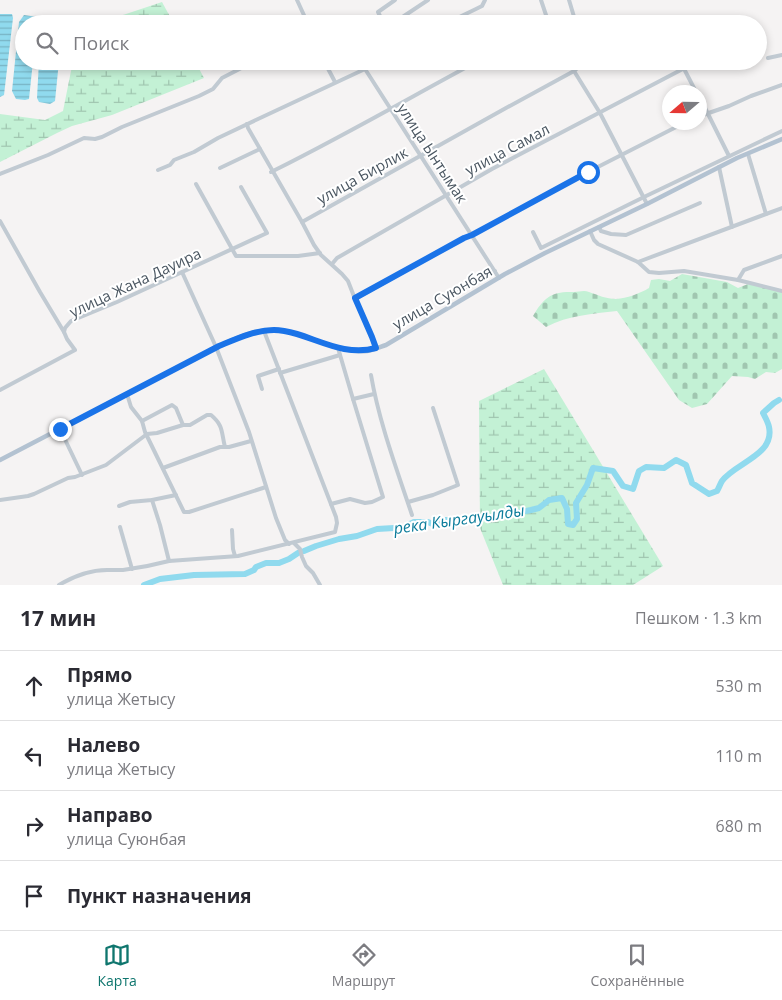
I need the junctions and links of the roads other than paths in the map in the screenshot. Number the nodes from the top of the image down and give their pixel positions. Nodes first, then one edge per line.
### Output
1 (297, 0) edge
2 (395, 0) edge
3 (428, 0) edge
4 (485, 0) edge
5 (541, 0) edge
6 (570, 0) edge
7 (304, 15) edge
8 (380, 15) edge
9 (406, 15) edge
10 (464, 15) edge
11 (546, 15) edge
12 (574, 15) edge
13 (782, 55) edge
14 (768, 58) dead end
15 (237, 70) edge
16 (329, 70) edge
17 (363, 70) edge
18 (366, 70) edge
19 (461, 70) edge
20 (682, 70) edge
21 (685, 70) edge
22 (574, 71) joint
23 (335, 82) junction
24 (692, 85) edge
25 (782, 85) edge
26 (390, 108) junction
27 (600, 113) junction
28 (707, 113) joint
29 (247, 124) junction
30 (670, 130) edge
31 (782, 131) edge
32 (782, 139) edge
33 (260, 149) junction
34 (748, 154) junction
35 (421, 155) junction
36 (622, 155) junction
37 (729, 156) junction
38 (220, 168) dead end
39 (719, 168) junction
40 (158, 170) dead end
41 (272, 172) junction
42 (0, 174) edge
43 (196, 184) dead end
44 (242, 187) dead end
45 (447, 196) junction
46 (644, 197) junction
47 (700, 203) dead end
48 (647, 204) junction
49 (782, 208) edge
50 (766, 214) junction
51 (0, 221) edge
52 (302, 222) junction
53 (599, 227) junction
54 (732, 227) junction
55 (590, 231) junction
56 (533, 232) dead end
57 (472, 235) junction
58 (232, 250) junction
59 (320, 253) junction
60 (782, 256) edge
61 (638, 262) junction
62 (332, 264) junction
63 (182, 272) junction
64 (496, 272) junction
65 (500, 278) junction
66 (738, 280) junction
67 (782, 291) edge
68 (458, 292) dead end
69 (355, 298) junction
70 (264, 331) junction
71 (64, 332) junction
72 (216, 347) junction
73 (338, 348) junction
74 (376, 348) junction
75 (340, 355) junction
76 (280, 371) junction
77 (371, 375) dead end
78 (262, 389) dead end
79 (0, 390) edge
80 (127, 394) junction
81 (374, 394) junction
82 (353, 399) junction
83 (433, 408) dead end
84 (142, 421) junction
85 (183, 425) junction
86 (60, 429) junction
87 (147, 434) junction
88 (251, 441) junction
89 (225, 447) junction
90 (0, 460) edge
91 (163, 468) junction
92 (82, 474) junction
93 (266, 487) junction
94 (176, 495) junction
95 (0, 500) edge
96 (152, 500) junction
97 (408, 502) junction
98 (331, 504) junction
99 (119, 506) dead end
100 (412, 515) dead end
101 (120, 527) dead end
102 (232, 530) dead end
103 (291, 543) junction
104 (235, 556) junction
105 (169, 561) junction
106 (132, 569) junction
107 (59, 585) edge
108 (320, 585) edge

1 - 7 street
2 - 8 street
3 - 9 street
4 - 10 street
5 - 11 street
6 - 12 street
13 - 14 street
15 - 42 street
16 - 23 street
17 - 23 street
18 - 26 street, улица Ынтымак
19 - 26 street
20 - 27 street, улица Самал
21 - 24 street
22 - 27 street
22 - 35 street, улица Бирлик
23 - 29 street
25 - 28 street
26 - 35 street, улица Ынтымак
26 - 41 street
27 - 36 street
27 - 45 street, улица Самал
28 - 37 street
29 - 33 street
29 - 40 street
30 - 36 street
31 - 37 street
32 - 34 main road, улица Суюнбая
33 - 38 street
33 - 41 street
34 - 39 main road, улица Суюнбая
34 - 50 street
35 - 45 street, улица Ынтымак
35 - 52 street, улица Бирлик
36 - 46 street
36 - 57 street
37 - 46 street
39 - 48 main road, улица Суюнбая
39 - 54 street
41 - 52 street
43 - 58 street
44 - 58 street, улица Жана Дауира
45 - 57 street, улица Ынтымак
45 - 62 street, улица Самал
46 - 48 street
46 - 56 street
47 - 53 street
48 - 53 main road, улица Суюнбая
49 - 50 street
50 - 54 street
51 - 71 street
52 - 59 street
53 - 55 main road, улица Суюнбая
54 - 61 street
55 - 61 street
55 - 65 main road, улица Суюнбая
57 - 64 street, улица Ынтымак
57 - 69 street
58 - 59 street
58 - 63 street, улица Жана Дауира
59 - 62 street
60 - 66 street
61 - 66 street
62 - 69 street
63 - 71 street, улица Жана Дауира
63 - 72 street
64 - 65 street, улица Ынтымак
64 - 68 street
65 - 74 main road, улица Суюнбая
66 - 67 street
69 - 74 street
70 - 72 main road, улица Суюнбая
70 - 73 main road, улица Суюнбая
70 - 76 street
71 - 79 street, улица Жана Дауира
72 - 80 main road, улица Суюнбая
72 - 88 street
73 - 74 main road, улица Суюнбая
73 - 75 street
75 - 76 street
75 - 82 street
76 - 78 street
76 - 98 street
77 - 81 street
80 - 84 street
80 - 86 main road, улица Суюнбая
81 - 82 street
81 - 97 street
82 - 98 street
83 - 97 street
84 - 85 street
84 - 87 street
85 - 87 street
85 - 89 street
86 - 90 main road, улица Суюнбая
86 - 92 street
87 - 91 street
87 - 92 street
88 - 89 street
88 - 93 street
89 - 91 street
91 - 94 street
92 - 95 street
93 - 94 street
93 - 103 street
94 - 96 street
96 - 99 street
96 - 105 street
97 - 100 street
98 - 103 street
101 - 106 street
102 - 104 street
103 - 104 street
103 - 108 street
104 - 105 street
105 - 106 street
106 - 107 street

